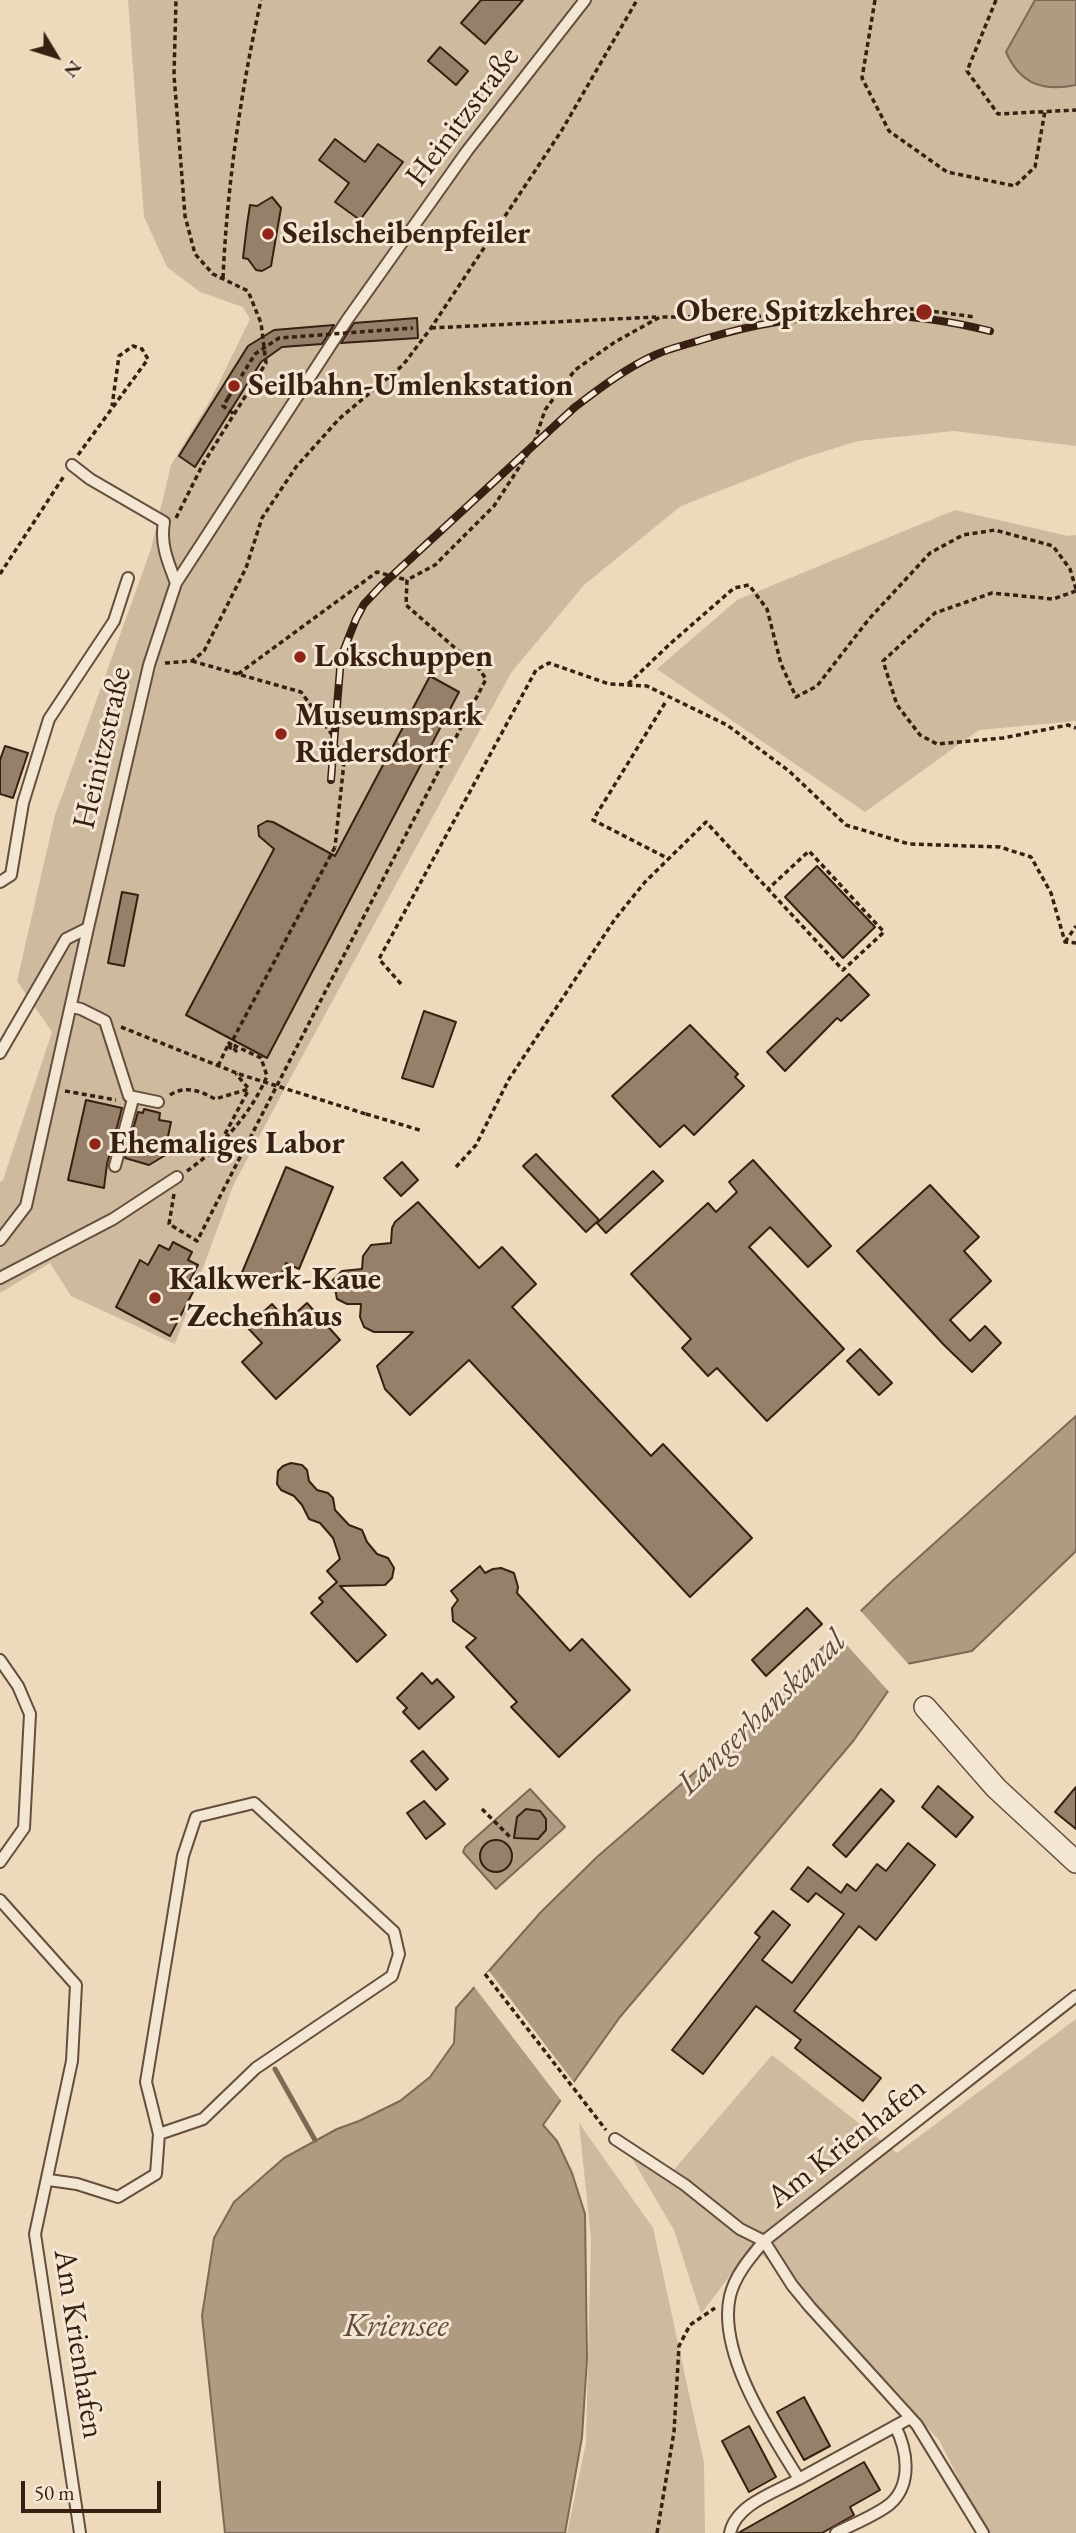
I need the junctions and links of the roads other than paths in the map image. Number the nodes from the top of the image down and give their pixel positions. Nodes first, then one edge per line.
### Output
1 (585, 0) edge
2 (72, 465) road end
3 (128, 578) dead end
4 (176, 583) junction
5 (0, 882) edge
6 (88, 928) junction
7 (72, 1007) junction
8 (0, 1052) edge
9 (131, 1098) junction
10 (158, 1102) road end
11 (115, 1166) dead end
12 (177, 1177) road end
13 (0, 1240) edge
14 (0, 1278) edge
15 (0, 1660) edge
16 (925, 1707) dead end
17 (1076, 1861) edge
18 (0, 1862) edge
19 (0, 1900) edge
20 (1076, 1996) edge
21 (159, 2134) junction
22 (615, 2139) road end
23 (49, 2180) junction
24 (764, 2241) junction
25 (910, 2418) junction
26 (895, 2426) junction
27 (799, 2479) junction
28 (80, 2533) edge
29 (730, 2533) edge
30 (836, 2533) edge
31 (983, 2533) edge

1 - 4 lane, Heinitzstraße
2 - 4 lane
3 - 5 lane, Heinitzstraße
4 - 6 lane, Heinitzstraße
6 - 7 lane, Heinitzstraße
6 - 8 lane
7 - 9 lane
7 - 13 lane, Heinitzstraße
9 - 10 lane
9 - 11 lane
12 - 14 lane
15 - 18 lane
16 - 17 street
19 - 23 lane, Am Krienhafen
20 - 24 lane, Am Krienhafen
21 - 21 lane
21 - 23 lane
22 - 24 lane
23 - 28 lane, Am Krienhafen
24 - 25 lane
24 - 27 lane, Am Krienhafen
25 - 26 lane
25 - 31 lane
26 - 27 lane
26 - 30 lane
27 - 29 lane

